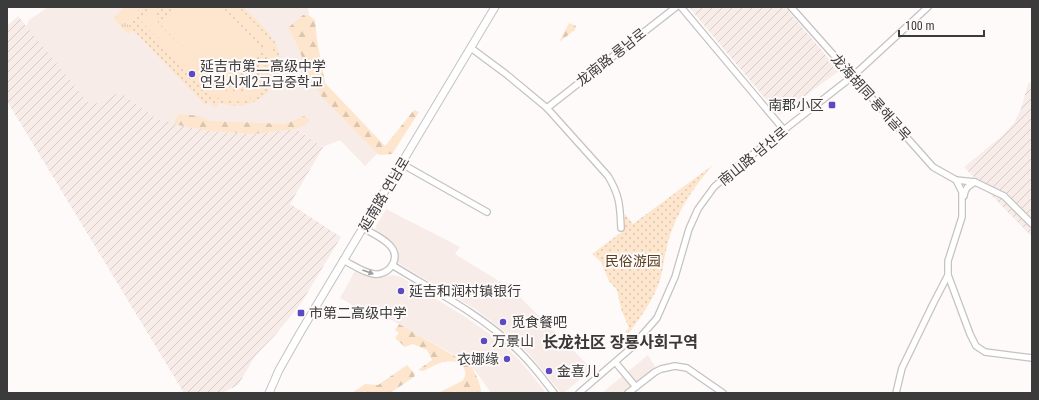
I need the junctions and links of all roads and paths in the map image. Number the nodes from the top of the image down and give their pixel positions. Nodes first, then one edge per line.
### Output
1 (495, 7) edge
2 (676, 7) edge
3 (681, 7) edge
4 (791, 7) edge
5 (928, 7) edge
6 (471, 48) junction
7 (853, 76) junction
8 (547, 108) junction
9 (784, 130) junction
10 (402, 164) junction
11 (956, 180) junction
12 (975, 182) junction
13 (963, 202) junction
14 (488, 212) dead end
15 (1032, 224) edge
16 (363, 228) junction
17 (621, 228) dead end
18 (343, 260) junction
19 (392, 265) junction
20 (948, 275) junction
21 (1032, 358) edge
22 (616, 363) junction
23 (636, 387) junction
24 (270, 393) edge
25 (554, 393) edge
26 (579, 393) edge
27 (628, 393) edge
28 (723, 393) edge
29 (896, 393) edge

1 - 6 main road, 延南路 연남로
2 - 8 street, 龙南路 룡남로
3 - 9 street
4 - 7 street, 龙海胡同 룡해골목
5 - 7 street, 南山路 남산로
6 - 8 street
6 - 10 main road, 延南路 연남로
7 - 9 street, 南山路 남산로
7 - 11 street, 龙海胡同 룡해골목
8 - 17 street
9 - 22 street, 南山路 남산로
10 - 14 street
10 - 16 main road, 延南路 연남로
11 - 12 street
11 - 13 street
12 - 13 street
12 - 15 street
13 - 20 street
16 - 18 main road, 延南路 연남로
16 - 19 street
18 -> 19 street
18 - 24 main road, 延南路 연남로
19 - 25 street
20 - 21 street
20 - 29 street
22 - 23 street
22 - 26 street, 南山路 남산로
23 - 27 street
23 - 28 street

